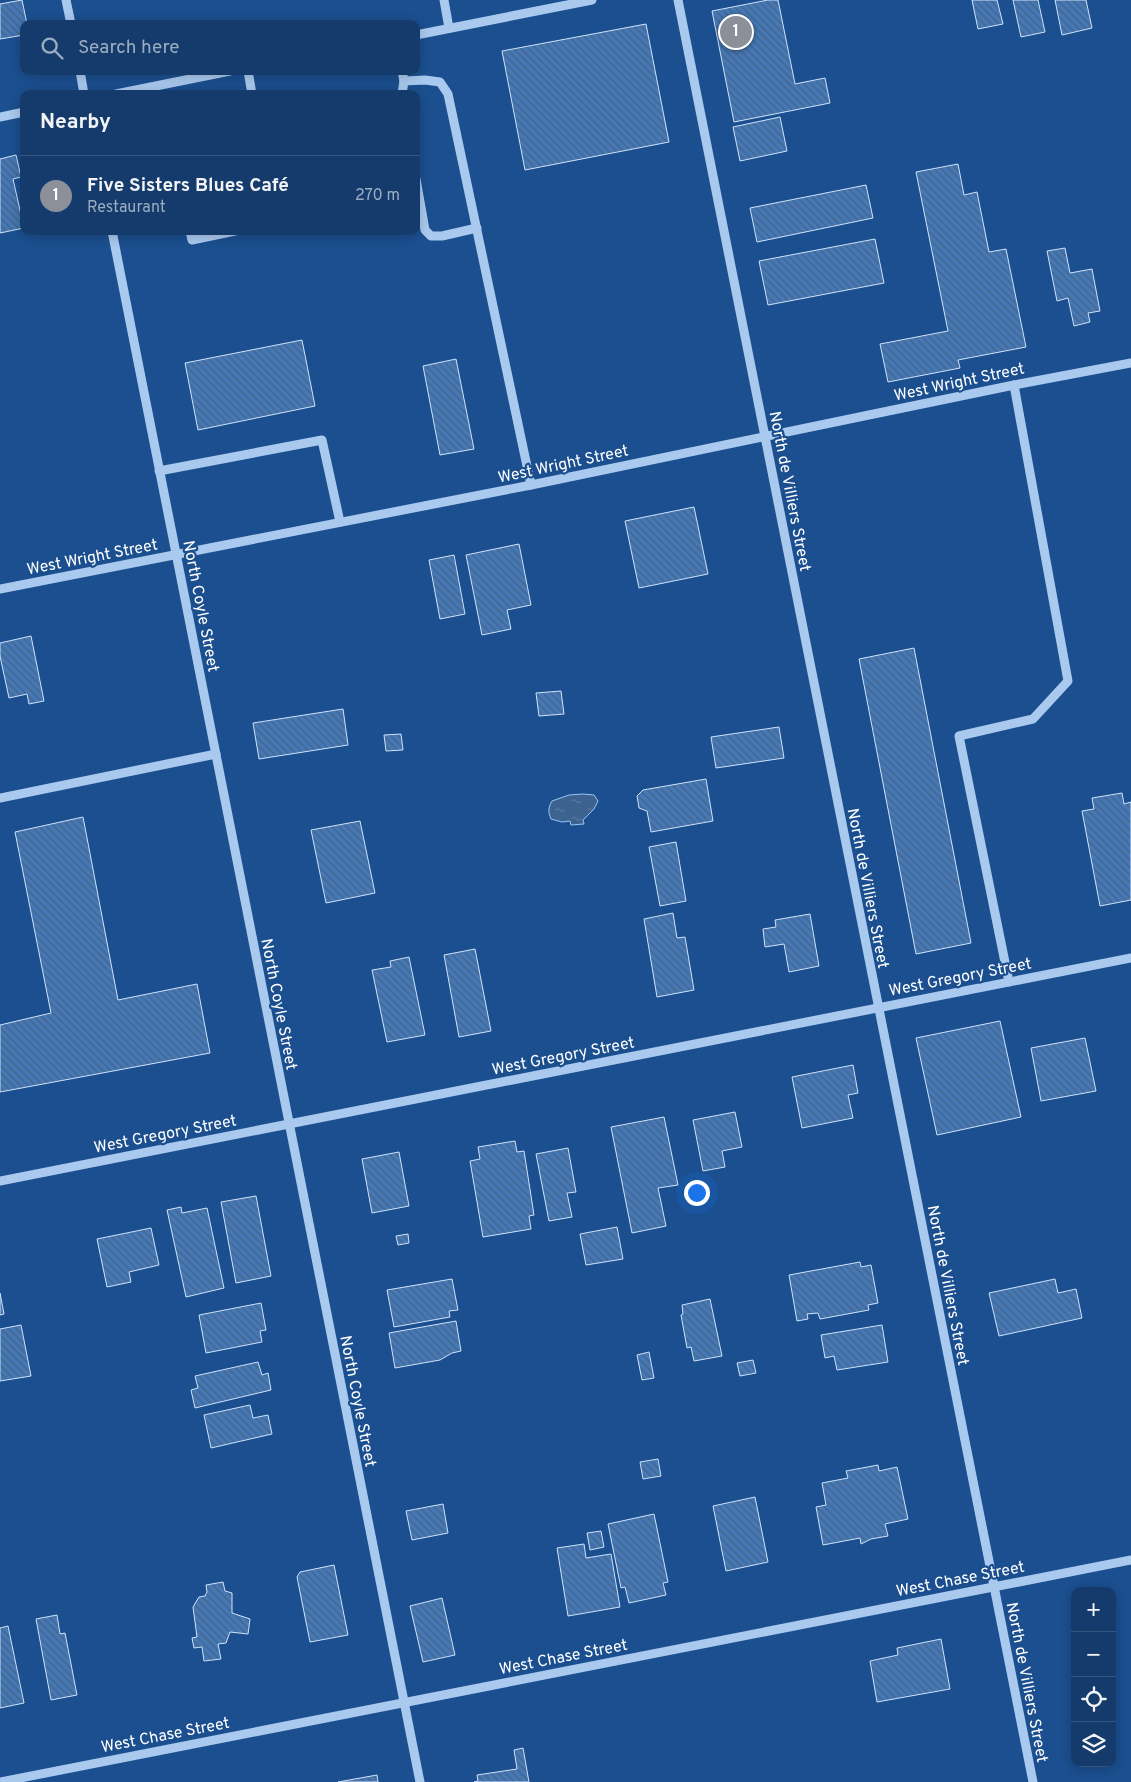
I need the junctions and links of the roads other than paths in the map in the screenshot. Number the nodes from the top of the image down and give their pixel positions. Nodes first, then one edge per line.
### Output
1 (66, 0) edge
2 (444, 0) edge
3 (592, 0) edge
4 (678, 0) edge
5 (69, 20) edge
6 (449, 28) junction
7 (420, 34) edge
8 (81, 75) edge
9 (215, 75) edge
10 (249, 75) edge
11 (403, 75) edge
12 (404, 81) junction
13 (162, 89) edge
14 (83, 90) edge
15 (251, 90) edge
16 (403, 90) edge
17 (20, 113) edge
18 (0, 117) edge
19 (420, 204) edge
20 (477, 228) junction
21 (113, 235) edge
22 (191, 235) edge
23 (216, 235) edge
24 (1131, 363) edge
25 (1014, 385) junction
26 (765, 436) junction
27 (159, 471) junction
28 (531, 485) junction
29 (340, 522) junction
30 (176, 554) junction
31 (0, 589) edge
32 (216, 754) junction
33 (0, 798) edge
34 (1131, 958) edge
35 (1009, 982) junction
36 (878, 1007) junction
37 (288, 1124) junction
38 (0, 1181) edge
39 (1131, 1560) edge
40 (994, 1587) junction
41 (404, 1702) junction
42 (0, 1782) edge
43 (420, 1782) edge
44 (1033, 1782) edge

1 - 5 street
2 - 6 street
3 - 6 street
4 - 26 street, North de Villiers Street
6 - 7 street
8 - 14 street
9 - 13 street
10 - 15 street
11 - 12 street
12 - 16 street
12 - 20 street
17 - 18 street
19 - 20 street
20 - 28 street
21 - 27 street, North Coyle Street
22 - 23 street
24 - 25 street, West Wright Street
25 - 26 street, West Wright Street
25 - 35 street
26 - 28 street, West Wright Street
26 - 36 street, North de Villiers Street
27 - 29 street
27 - 30 street, North Coyle Street
28 - 29 street, West Wright Street
29 - 30 street, West Wright Street
30 - 31 street, West Wright Street
30 - 32 street, North Coyle Street
32 - 33 street
32 - 37 street, North Coyle Street
34 - 35 street, West Gregory Street
35 - 36 street, West Gregory Street
36 - 37 street, West Gregory Street
36 - 40 street, North de Villiers Street
37 - 38 street, West Gregory Street
37 - 41 street, North Coyle Street
39 - 40 street, West Chase Street
40 - 41 street, West Chase Street
40 - 44 street, North de Villiers Street
41 - 42 street, West Chase Street
41 - 43 street, North Coyle Street

